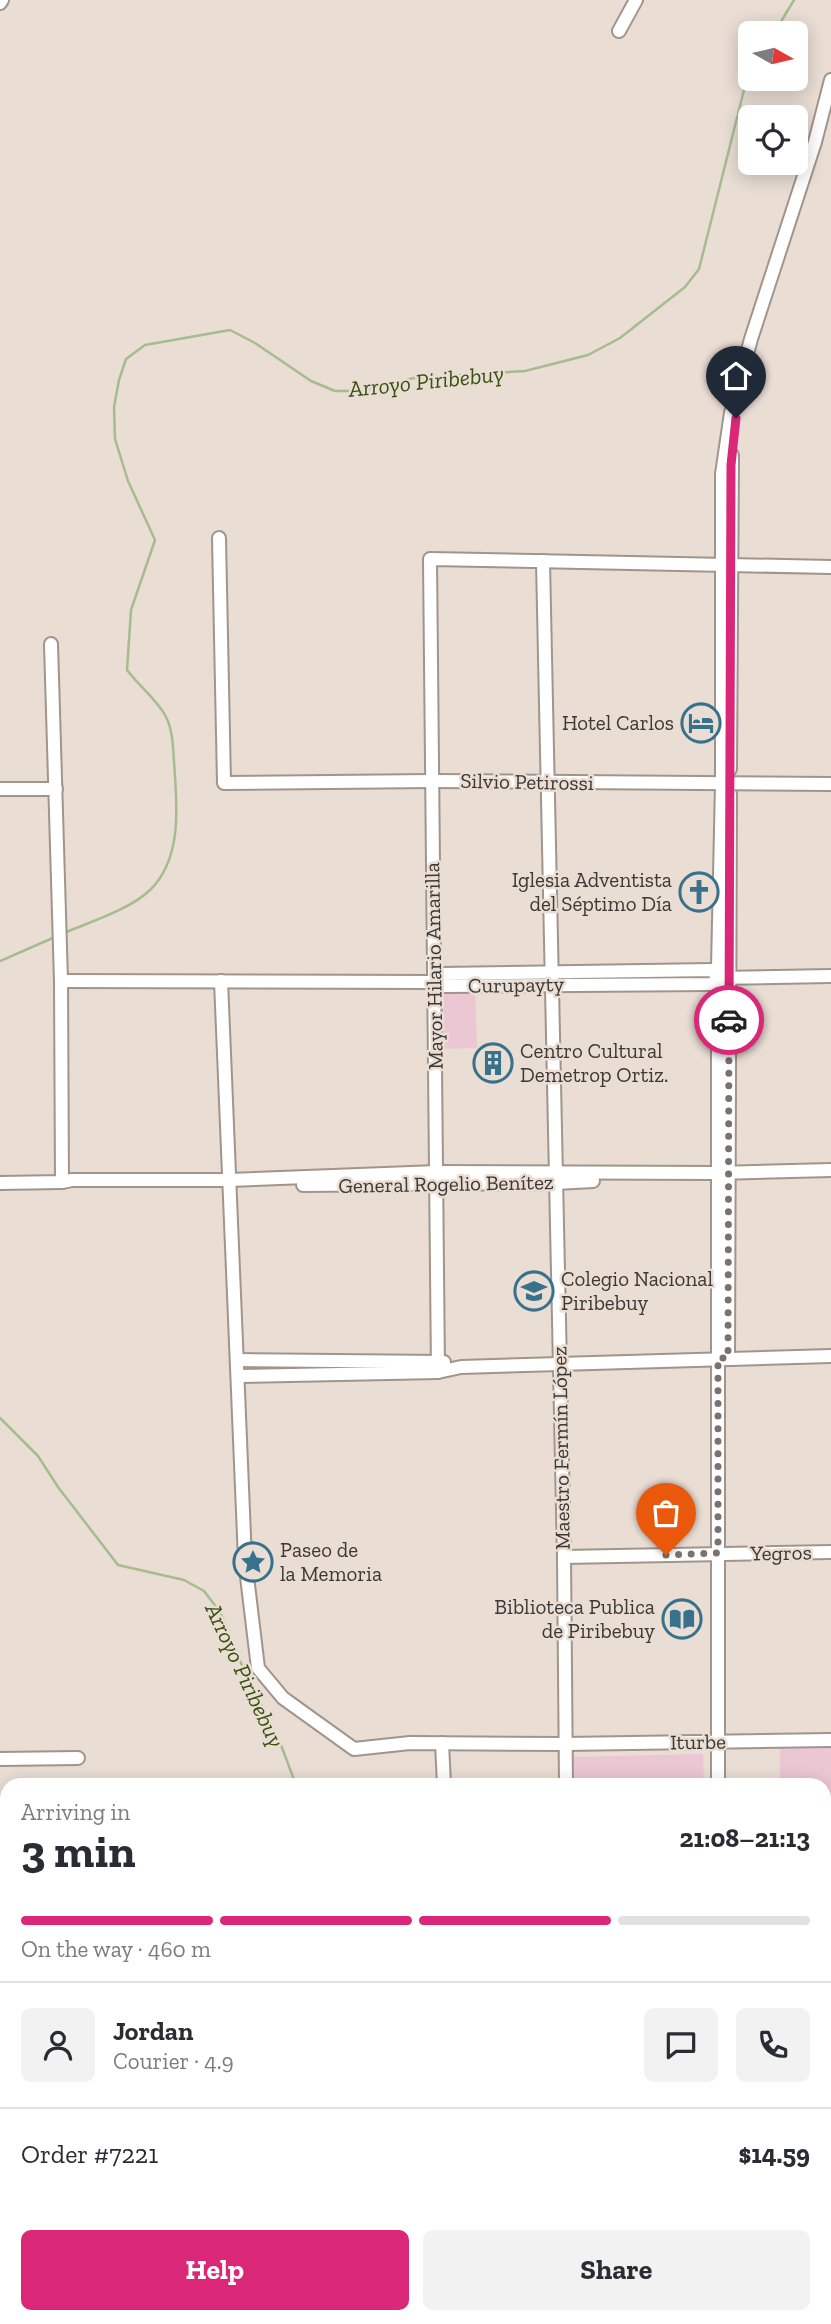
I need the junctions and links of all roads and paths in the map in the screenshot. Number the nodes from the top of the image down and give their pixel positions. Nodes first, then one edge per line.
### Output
1 (636, 0) edge
2 (619, 31) dead end
3 (831, 80) edge
4 (219, 538) dead end
5 (543, 561) junction
6 (726, 565) junction
7 (831, 566) edge
8 (51, 644) dead end
9 (432, 782) junction
10 (548, 782) junction
11 (726, 784) junction
12 (831, 784) edge
13 (0, 789) edge
14 (55, 789) junction
15 (831, 976) edge
16 (724, 977) junction
17 (552, 978) junction
18 (61, 981) junction
19 (221, 981) junction
20 (434, 982) junction
21 (831, 1170) edge
22 (723, 1176) junction
23 (437, 1177) junction
24 (556, 1178) junction
25 (831, 1178) edge
26 (62, 1182) junction
27 (0, 1183) edge
28 (229, 1183) junction
29 (831, 1356) edge
30 (723, 1358) junction
31 (237, 1360) junction
32 (559, 1363) junction
33 (437, 1366) junction
34 (238, 1376) junction
35 (831, 1552) edge
36 (718, 1553) junction
37 (564, 1557) junction
38 (831, 1740) edge
39 (718, 1741) junction
40 (442, 1743) junction
41 (565, 1744) junction
42 (78, 1758) dead end
43 (0, 1759) edge
44 (444, 1778) edge
45 (566, 1778) edge
46 (718, 1778) edge

1 - 2 street
3 - 6 street
4 - 9 street, Silvio Petirossi
5 - 6 street
5 - 9 street, Mayor Hilario Amarilla
5 - 10 street, Maestro Fermín López
6 - 7 street
6 - 11 street
8 - 14 street
9 - 10 street, Silvio Petirossi
9 - 20 street, Mayor Hilario Amarilla
10 - 11 street, Silvio Petirossi
10 - 17 street, Maestro Fermín López
11 - 12 street, Silvio Petirossi
11 - 16 street
13 - 14 street
14 - 18 street
15 - 16 street, Curupayty
16 - 17 street, Curupayty
16 - 22 street
17 - 20 street, Curupayty
17 - 24 street, Maestro Fermín López
18 - 19 street, Curupayty
18 - 26 street
19 - 20 street, Curupayty
19 - 28 street, Iturbe
20 - 23 street, Mayor Hilario Amarilla
21 - 22 street, General Rogelio Benítez
22 - 24 street, General Rogelio Benítez
22 - 25 street, General Rogelio Benítez
22 - 30 street
23 - 24 street, General Rogelio Benítez
23 - 28 street, General Rogelio Benítez
23 - 33 street, Mayor Hilario Amarilla
24 - 32 street, Maestro Fermín López
26 - 27 street, General Rogelio Benítez
26 - 28 street, General Rogelio Benítez
28 - 31 street, Iturbe
29 - 30 street
30 - 32 street
30 - 36 street
31 - 33 street
31 - 34 street, Iturbe
32 - 33 street
32 - 37 street, Maestro Fermín López
33 - 34 street
34 - 40 street, Iturbe
35 - 36 street, Yegros
36 - 37 street, Yegros
36 - 39 street
37 - 41 street, Maestro Fermín López
38 - 39 street, Iturbe
39 - 41 street, Iturbe
39 - 46 street
40 - 41 street, Iturbe
40 - 44 street
41 - 45 street, Maestro Fermín López
42 - 43 street

